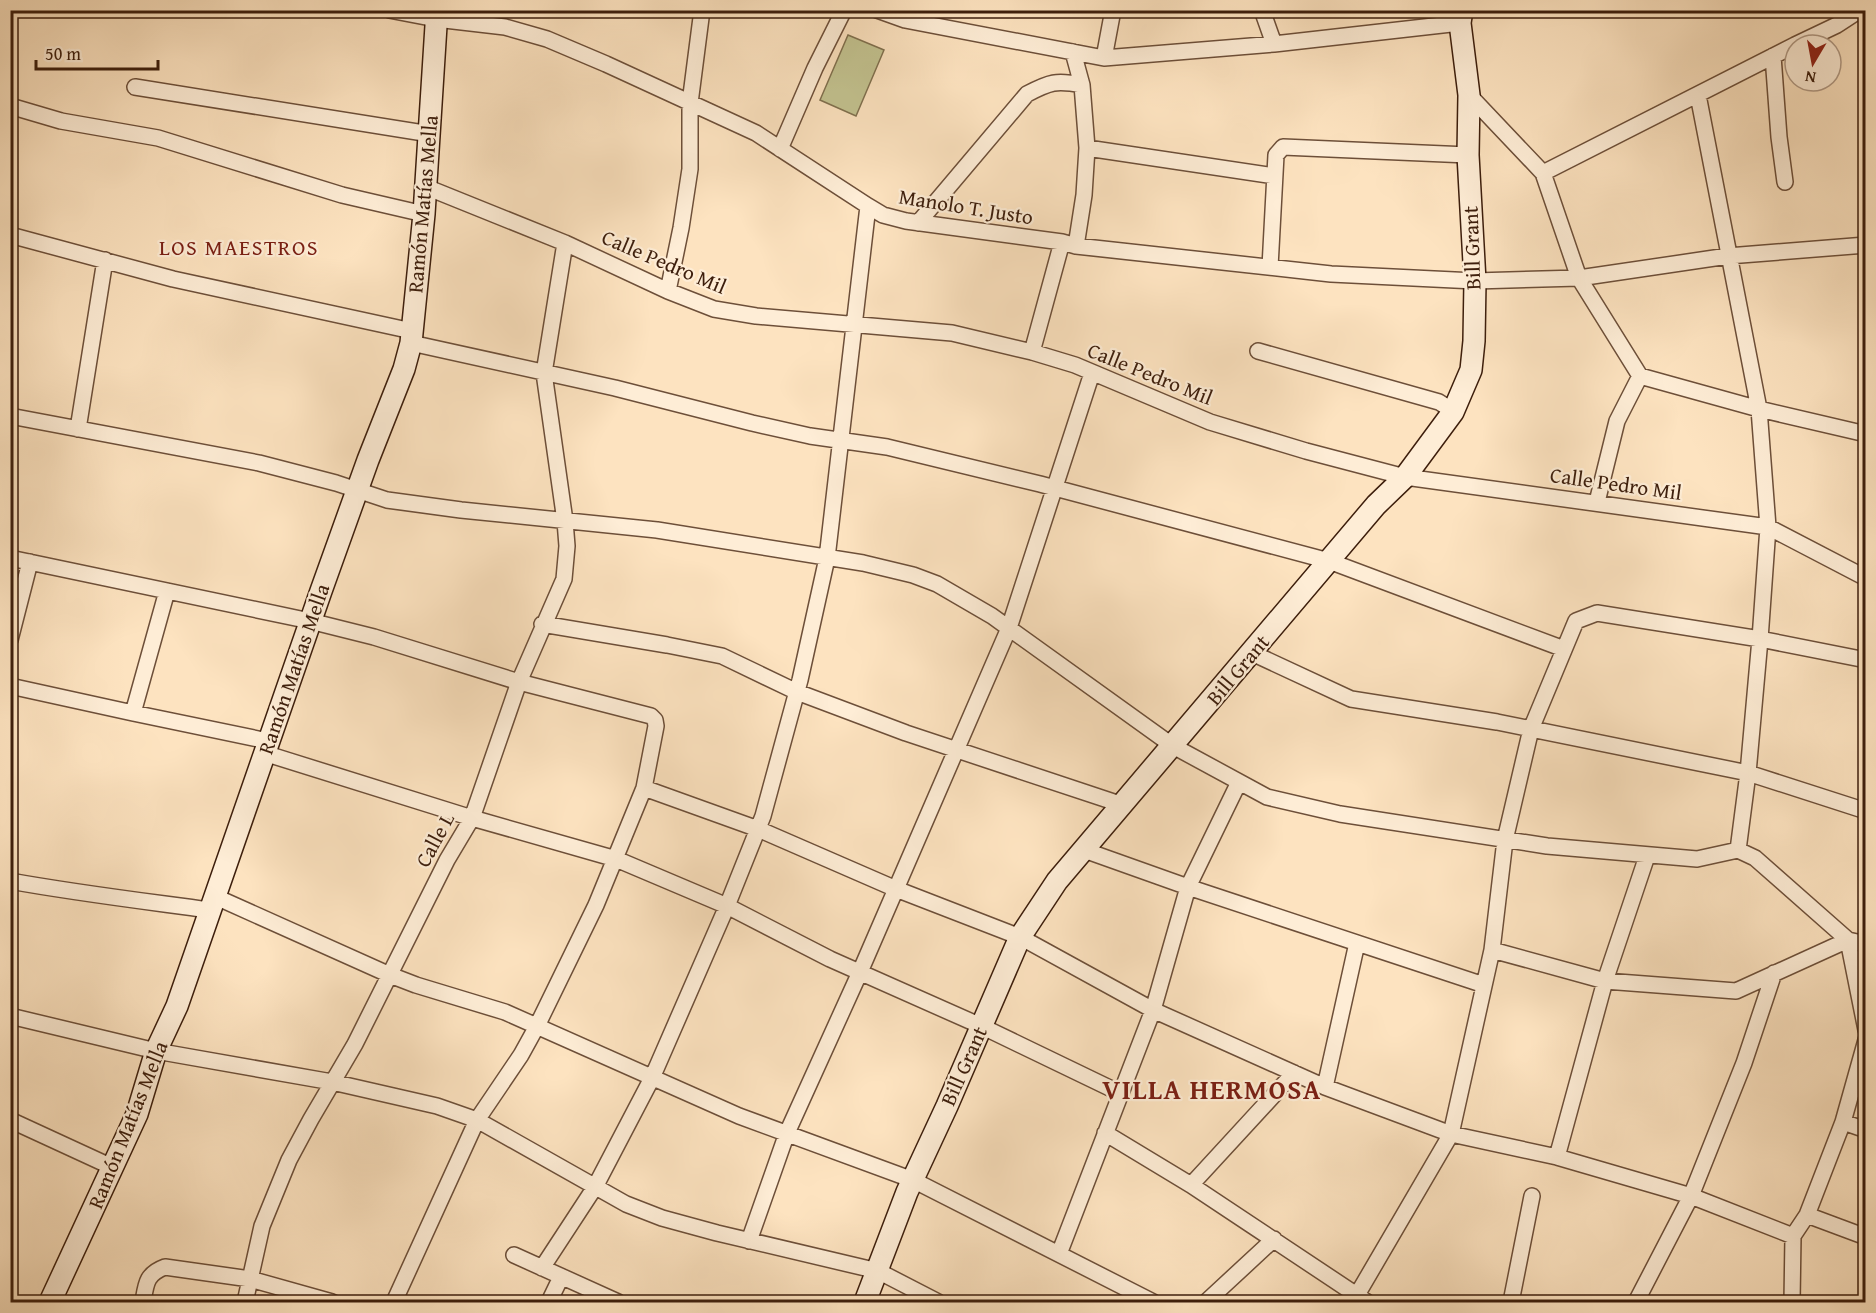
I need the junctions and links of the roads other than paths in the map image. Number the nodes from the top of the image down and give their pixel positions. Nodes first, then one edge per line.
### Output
1 (389, 10) edge
2 (702, 10) edge
3 (844, 10) edge
4 (877, 10) edge
5 (1113, 10) edge
6 (1262, 10) edge
7 (1864, 11) edge
8 (437, 15) edge
9 (1461, 17) edge
10 (1820, 33) edge
11 (1274, 44) junction
12 (1783, 51) edge
13 (1072, 52) junction
14 (1773, 56) junction
15 (1104, 58) junction
16 (1082, 85) junction
17 (135, 87) dead end
18 (1469, 95) junction
19 (1698, 95) junction
20 (690, 103) junction
21 (10, 106) edge
22 (430, 134) junction
23 (1087, 148) junction
24 (780, 149) junction
25 (1468, 155) junction
26 (1543, 173) junction
27 (1274, 176) junction
28 (1785, 182) dead end
29 (426, 187) junction
30 (868, 206) junction
31 (424, 214) junction
32 (918, 223) junction
33 (10, 236) edge
34 (566, 243) junction
35 (1069, 244) junction
36 (1866, 245) edge
37 (1728, 256) junction
38 (105, 260) junction
39 (1270, 267) junction
40 (1579, 278) junction
41 (1475, 281) junction
42 (668, 291) junction
43 (854, 325) junction
44 (412, 337) junction
45 (1258, 351) dead end
46 (1032, 352) junction
47 (544, 373) junction
48 (1092, 373) junction
49 (1640, 376) junction
50 (1759, 409) junction
51 (1453, 411) junction
52 (10, 416) edge
53 (78, 429) junction
54 (1866, 434) edge
55 (841, 440) junction
56 (1405, 477) junction
57 (1054, 489) junction
58 (357, 490) junction
59 (1597, 502) junction
60 (565, 521) junction
61 (1768, 528) junction
62 (10, 558) edge
63 (827, 558) junction
64 (1329, 561) junction
65 (30, 562) junction
66 (1866, 578) edge
67 (167, 591) junction
68 (310, 621) junction
69 (542, 624) junction
70 (1009, 628) junction
71 (1760, 639) junction
72 (10, 640) edge
73 (1564, 649) junction
74 (1252, 653) junction
75 (1866, 660) edge
76 (519, 682) junction
77 (10, 686) edge
78 (797, 692) junction
79 (133, 712) junction
80 (1531, 729) junction
81 (1173, 746) junction
82 (266, 747) junction
83 (957, 750) junction
84 (1748, 773) junction
85 (1239, 782) junction
86 (644, 788) junction
87 (1123, 805) junction
88 (1866, 811) edge
89 (472, 818) junction
90 (758, 829) junction
91 (1505, 840) junction
92 (1084, 850) junction
93 (1738, 850) junction
94 (1647, 856) junction
95 (616, 859) junction
96 (10, 881) edge
97 (1188, 887) junction
98 (896, 889) junction
99 (212, 904) junction
100 (727, 906) junction
101 (1020, 937) junction
102 (1848, 940) junction
103 (1357, 943) junction
104 (1866, 944) edge
105 (1492, 950) junction
106 (860, 972) junction
107 (1774, 973) junction
108 (390, 975) junction
109 (1605, 981) junction
110 (1484, 985) junction
111 (1153, 1010) junction
112 (10, 1016) edge
113 (537, 1026) junction
114 (981, 1026) junction
115 (1866, 1030) edge
116 (1866, 1040) edge
117 (156, 1051) junction
118 (1294, 1073) junction
119 (652, 1078) junction
120 (332, 1082) junction
121 (1325, 1087) junction
122 (1120, 1094) junction
123 (10, 1120) edge
124 (477, 1120) junction
125 (1843, 1122) junction
126 (1866, 1130) edge
127 (787, 1133) junction
128 (1105, 1133) junction
129 (1451, 1134) junction
130 (1557, 1157) junction
131 (112, 1167) junction
132 (913, 1180) junction
133 (1191, 1185) junction
134 (595, 1187) junction
135 (1533, 1196) dead end
136 (1691, 1196) junction
137 (1807, 1215) junction
138 (1793, 1236) junction
139 (1866, 1237) edge
140 (1274, 1239) junction
141 (748, 1241) junction
142 (1059, 1254) junction
143 (514, 1255) dead end
144 (542, 1268) junction
145 (878, 1271) junction
146 (561, 1277) junction
147 (250, 1279) junction
148 (1362, 1299) edge
149 (50, 1302) edge
150 (143, 1302) edge
151 (245, 1302) edge
152 (332, 1302) edge
153 (394, 1302) edge
154 (549, 1302) edge
155 (618, 1302) edge
156 (865, 1302) edge
157 (938, 1302) edge
158 (1153, 1302) edge
159 (1206, 1302) edge
160 (1511, 1302) edge
161 (1636, 1302) edge
162 (1792, 1302) edge

1 - 8 street, Manolo T. Justo
2 - 20 street
3 - 24 street
4 - 13 street
5 - 15 street
6 - 11 street
7 - 10 street
8 - 20 street, Manolo T. Justo
8 - 22 street, Ramón Matías Mella
9 - 11 street
9 - 18 street, Bill Grant
11 - 15 street
12 - 14 street
13 - 15 street
13 - 16 street
14 - 19 street
14 - 28 street
16 - 23 street
16 - 32 street
17 - 22 street
18 - 25 street, Bill Grant
18 - 26 street
19 - 26 street
19 - 37 street
20 - 24 street, Manolo T. Justo
20 - 42 street
21 - 31 street
22 - 29 street, Ramón Matías Mella
23 - 27 street
23 - 35 street
24 - 30 street, Manolo T. Justo
25 - 27 street
25 - 41 street, Bill Grant
26 - 40 street
27 - 39 street
29 - 31 street, Ramón Matías Mella
29 - 34 street, Calle Pedro Mil
30 - 32 street, Manolo T. Justo
30 - 43 street
31 - 44 street, Ramón Matías Mella
32 - 35 street, Manolo T. Justo
33 - 38 street
34 - 42 street, Calle Pedro Mil
34 - 47 street, Calle L
35 - 39 street, Manolo T. Justo
35 - 46 street
36 - 37 street, Manolo T. Justo
37 - 40 street, Manolo T. Justo
37 - 50 street
38 - 44 street
38 - 53 street
39 - 41 street, Manolo T. Justo
40 - 41 street, Manolo T. Justo
40 - 49 street
41 - 51 street, Bill Grant
42 - 43 street, Calle Pedro Mil
43 - 46 street, Calle Pedro Mil
43 - 55 street
44 - 47 street
44 - 58 street, Ramón Matías Mella
45 - 51 street
46 - 48 street, Calle Pedro Mil
47 - 55 street
47 - 60 street, Calle L
48 - 56 street, Calle Pedro Mil
48 - 57 street
49 - 50 street
49 - 59 street
50 - 54 street
50 - 61 street
51 - 56 street, Bill Grant
52 - 53 street
53 - 58 street
55 - 57 street
55 - 63 street
56 - 59 street, Calle Pedro Mil
56 - 64 street, Bill Grant
57 - 64 street
57 - 70 street
58 - 60 street
58 - 68 street, Ramón Matías Mella
59 - 61 street, Calle Pedro Mil
60 - 63 street
60 - 69 street, Calle L
61 - 66 street, Calle Pedro Mil
61 - 71 street
62 - 65 street
63 - 70 street
63 - 78 street
64 - 73 street
64 - 74 street, Bill Grant
65 - 67 street
65 - 72 street
67 - 68 street
67 - 79 street
68 - 76 street
68 - 82 street, Ramón Matías Mella
69 - 76 street, Calle L
69 - 78 street
70 - 81 street
70 - 83 street
71 - 73 street
71 - 75 street
71 - 84 street
73 - 80 street
74 - 80 street
74 - 81 street, Bill Grant
76 - 86 street
76 - 89 street, Calle L
77 - 79 street
78 - 83 street
78 - 90 street
79 - 82 street
80 - 84 street
80 - 91 street
81 - 85 street
81 - 87 street, Bill Grant
82 - 89 street
82 - 99 street, Ramón Matías Mella
83 - 87 street
83 - 98 street
84 - 88 street
84 - 93 street
85 - 91 street
85 - 97 street
86 - 90 street
86 - 95 street
87 - 92 street, Bill Grant
89 - 95 street
89 - 108 street, Calle L
90 - 98 street
90 - 100 street
91 - 94 street
91 - 105 street
92 - 97 street
92 - 101 street, Bill Grant
93 - 94 street
93 - 102 street
94 - 109 street
95 - 100 street
95 - 113 street
96 - 99 street
97 - 103 street
97 - 111 street
98 - 101 street
98 - 106 street
99 - 108 street
99 - 117 street, Ramón Matías Mella
100 - 106 street
100 - 119 street
101 - 111 street
101 - 114 street, Bill Grant
102 - 104 street
102 - 107 street
102 - 115 street
103 - 110 street
103 - 121 street
105 - 109 street
105 - 110 street
106 - 114 street
106 - 127 street
107 - 109 street
107 - 136 street
108 - 113 street
108 - 120 street, Calle L
109 - 130 street
110 - 129 street
111 - 118 street
111 - 122 street
112 - 117 street
113 - 119 street
113 - 124 street
114 - 122 street
114 - 132 street, Bill Grant
116 - 125 street
117 - 120 street
117 - 131 street, Ramón Matías Mella
118 - 121 street
118 - 133 street
119 - 127 street
119 - 134 street
120 - 124 street
120 - 147 street, Calle L
121 - 129 street
122 - 128 street
123 - 131 street
124 - 134 street
124 - 153 street
125 - 126 street
125 - 137 street
127 - 132 street
127 - 141 street
128 - 133 street
128 - 142 street
129 - 130 street
129 - 148 street
130 - 136 street
131 - 149 street, Ramón Matías Mella
132 - 142 street
132 - 145 street, Bill Grant
133 - 140 street
134 - 141 street
134 - 144 street
135 - 160 street
136 - 138 street
136 - 161 street
137 - 138 street
137 - 139 street
138 - 162 street
140 - 148 street
140 - 159 street
141 - 145 street
142 - 158 street
143 - 144 street
144 - 146 street
145 - 156 street, Bill Grant
145 - 157 street
146 - 154 street
146 - 155 street
147 - 150 street
147 - 151 street, Calle L
147 - 152 street

